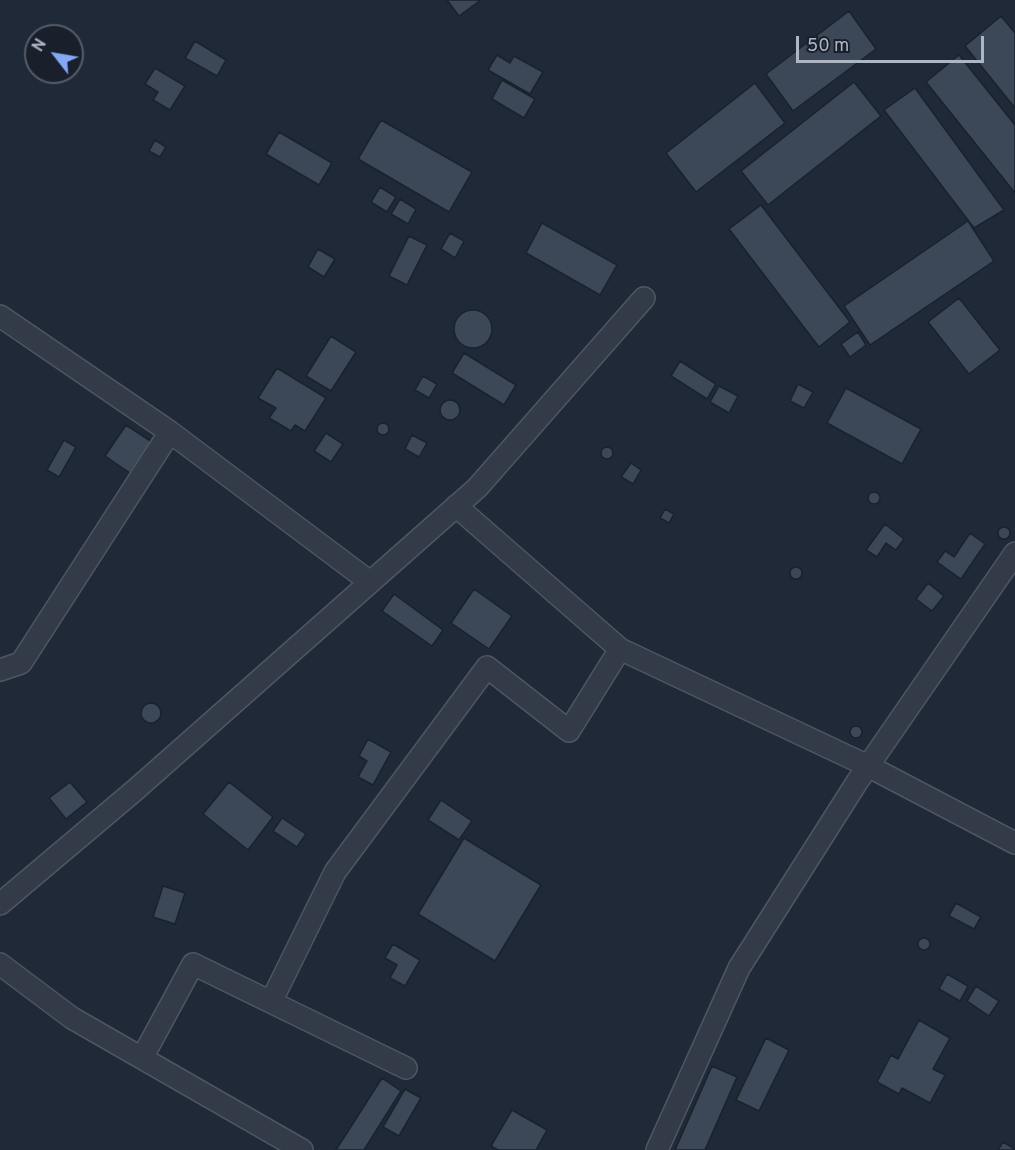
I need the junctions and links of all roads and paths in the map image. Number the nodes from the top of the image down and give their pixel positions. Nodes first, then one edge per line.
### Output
1 (644, 298) dead end
2 (0, 316) edge
3 (170, 432) junction
4 (456, 506) junction
5 (1015, 553) edge
6 (370, 582) junction
7 (620, 649) junction
8 (0, 670) edge
9 (868, 766) junction
10 (1015, 843) edge
11 (0, 904) edge
12 (0, 964) edge
13 (271, 1002) junction
14 (142, 1058) junction
15 (406, 1068) dead end
16 (302, 1150) edge
17 (657, 1150) edge

1 - 4 street
2 - 3 street
3 - 6 street
3 - 8 street
4 - 6 street
4 - 7 street
5 - 9 street
6 - 11 street
7 - 9 street
7 - 13 street
9 - 10 street
9 - 17 street
12 - 14 street
13 - 14 street
13 - 15 street
14 - 16 street

